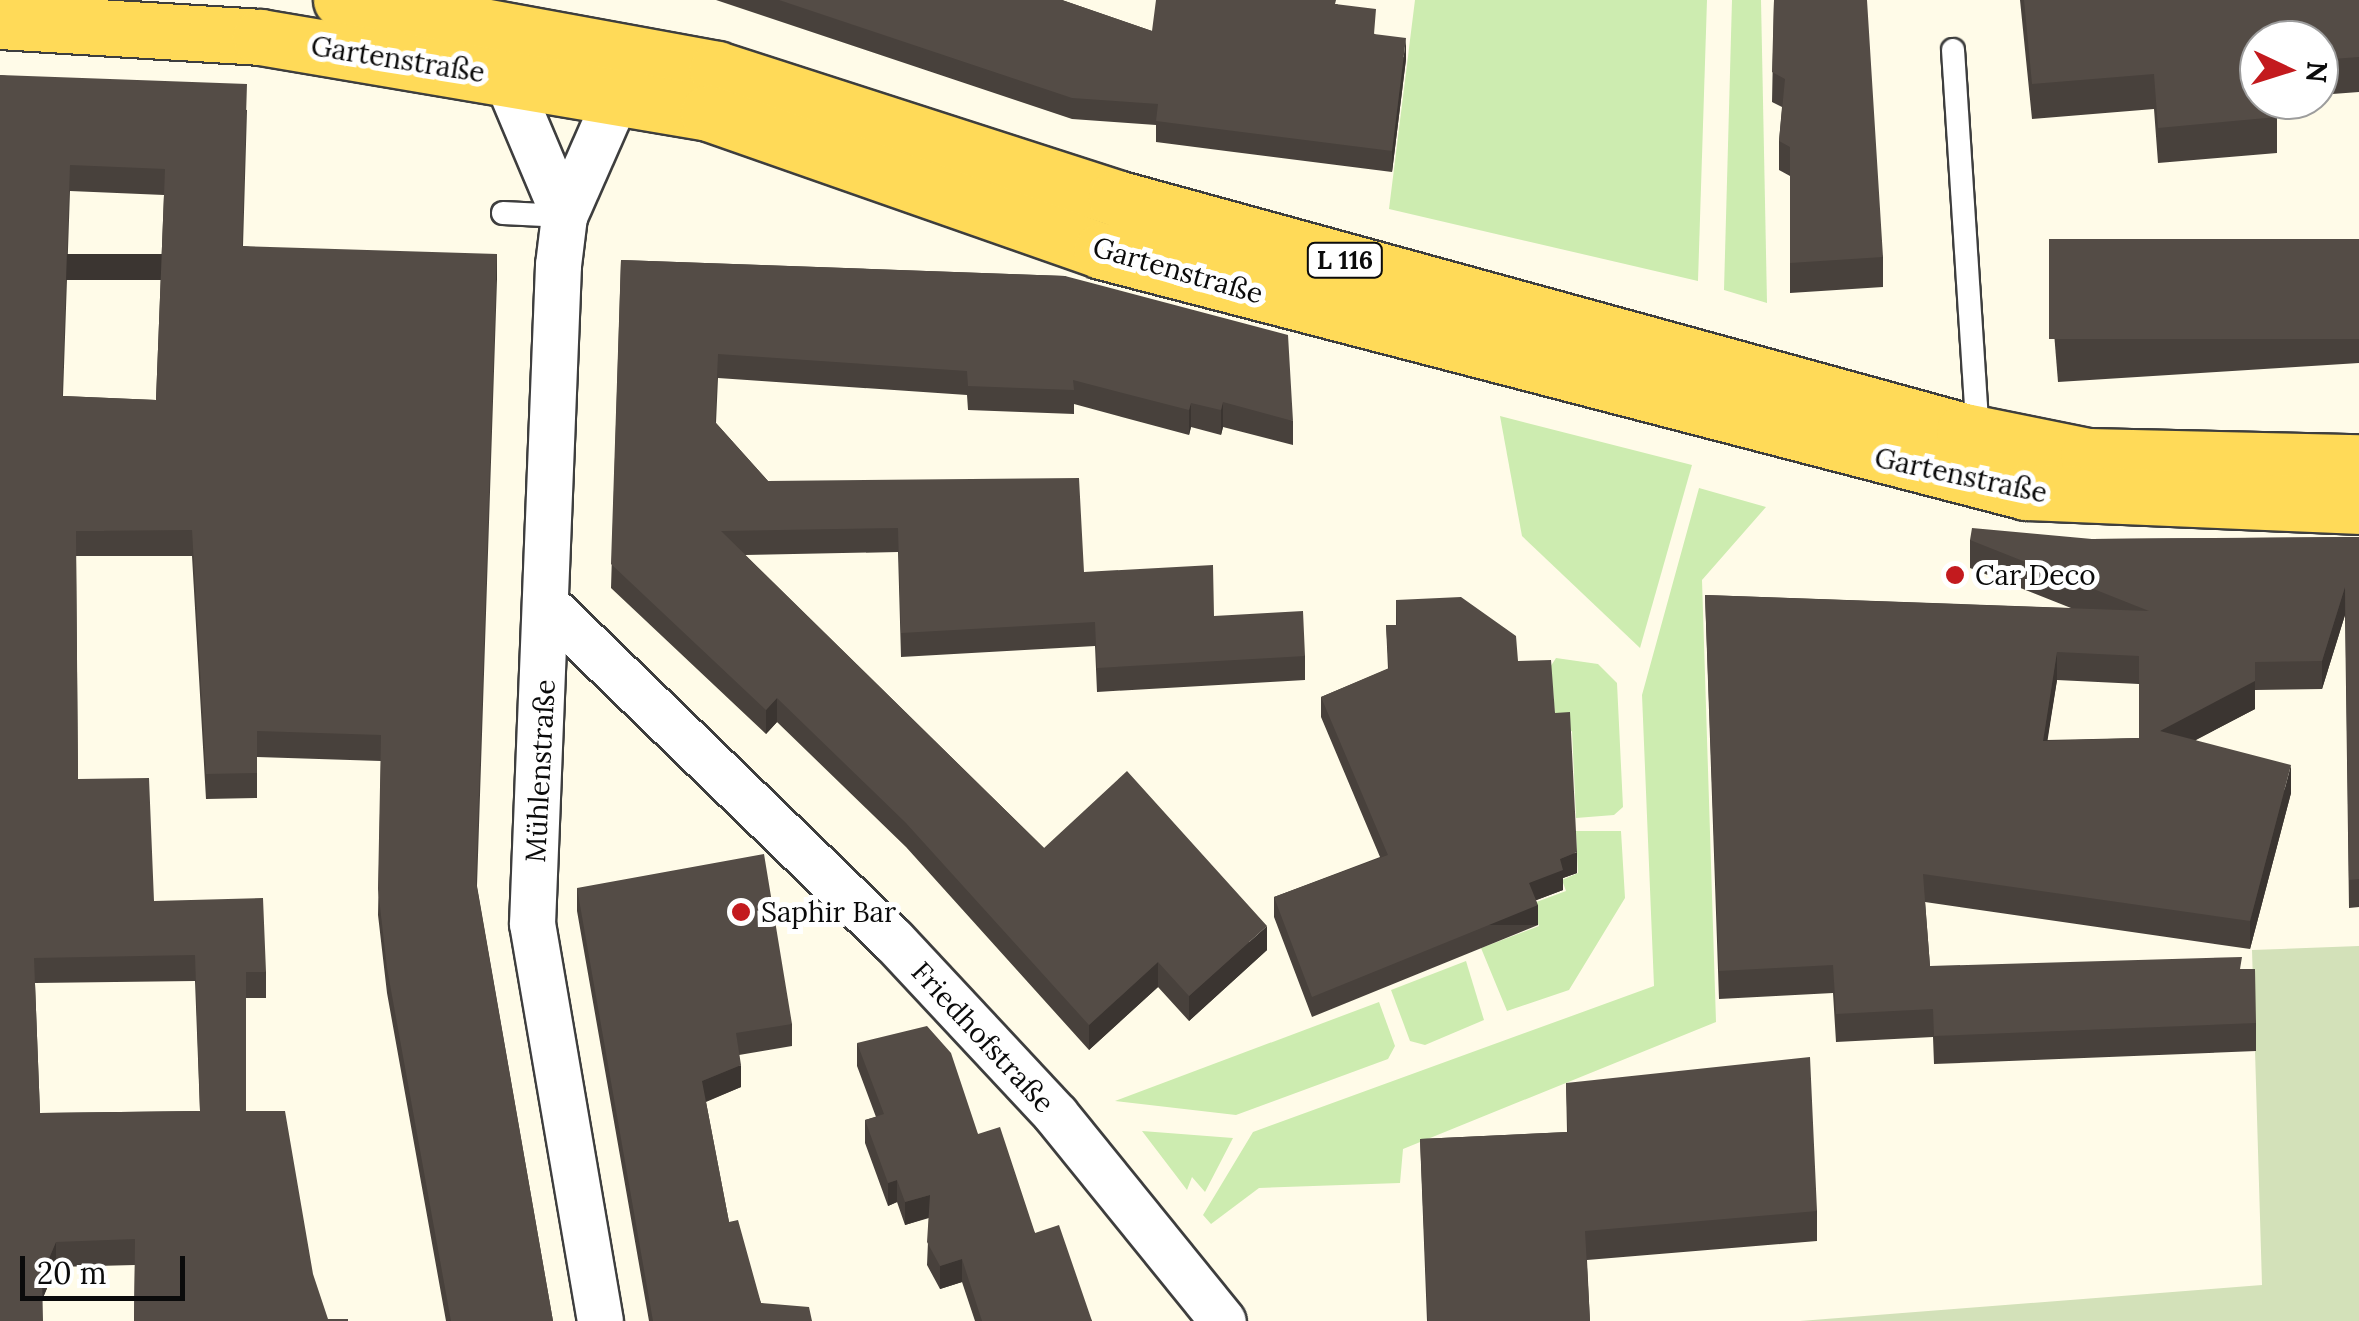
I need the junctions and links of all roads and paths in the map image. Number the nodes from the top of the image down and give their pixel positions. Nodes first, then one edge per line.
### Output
1 (338, 0) edge
2 (0, 21) edge
3 (1953, 50) dead end
4 (390, 55) junction
5 (505, 76) junction
6 (617, 96) junction
7 (502, 213) dead end
8 (564, 216) junction
9 (1978, 434) junction
10 (2359, 462) edge
11 (2359, 506) edge
12 (548, 606) junction
13 (600, 1321) edge
14 (1223, 1321) edge

1 - 4 street
1 - 9 main road, Gartenstraße / L 116
2 - 4 main road, Gartenstraße / L 116
3 - 9 lane
4 - 5 main road, Gartenstraße / L 116
5 - 6 main road, Gartenstraße / L 116
5 - 8 street, Mühlenstraße
6 - 8 street, Mühlenstraße
6 - 11 main road, Gartenstraße / L 116
7 - 8 lane
8 - 12 street, Mühlenstraße
9 - 10 main road, Gartenstraße / L 116
12 - 13 street, Mühlenstraße
12 - 14 street, Friedhofstraße

